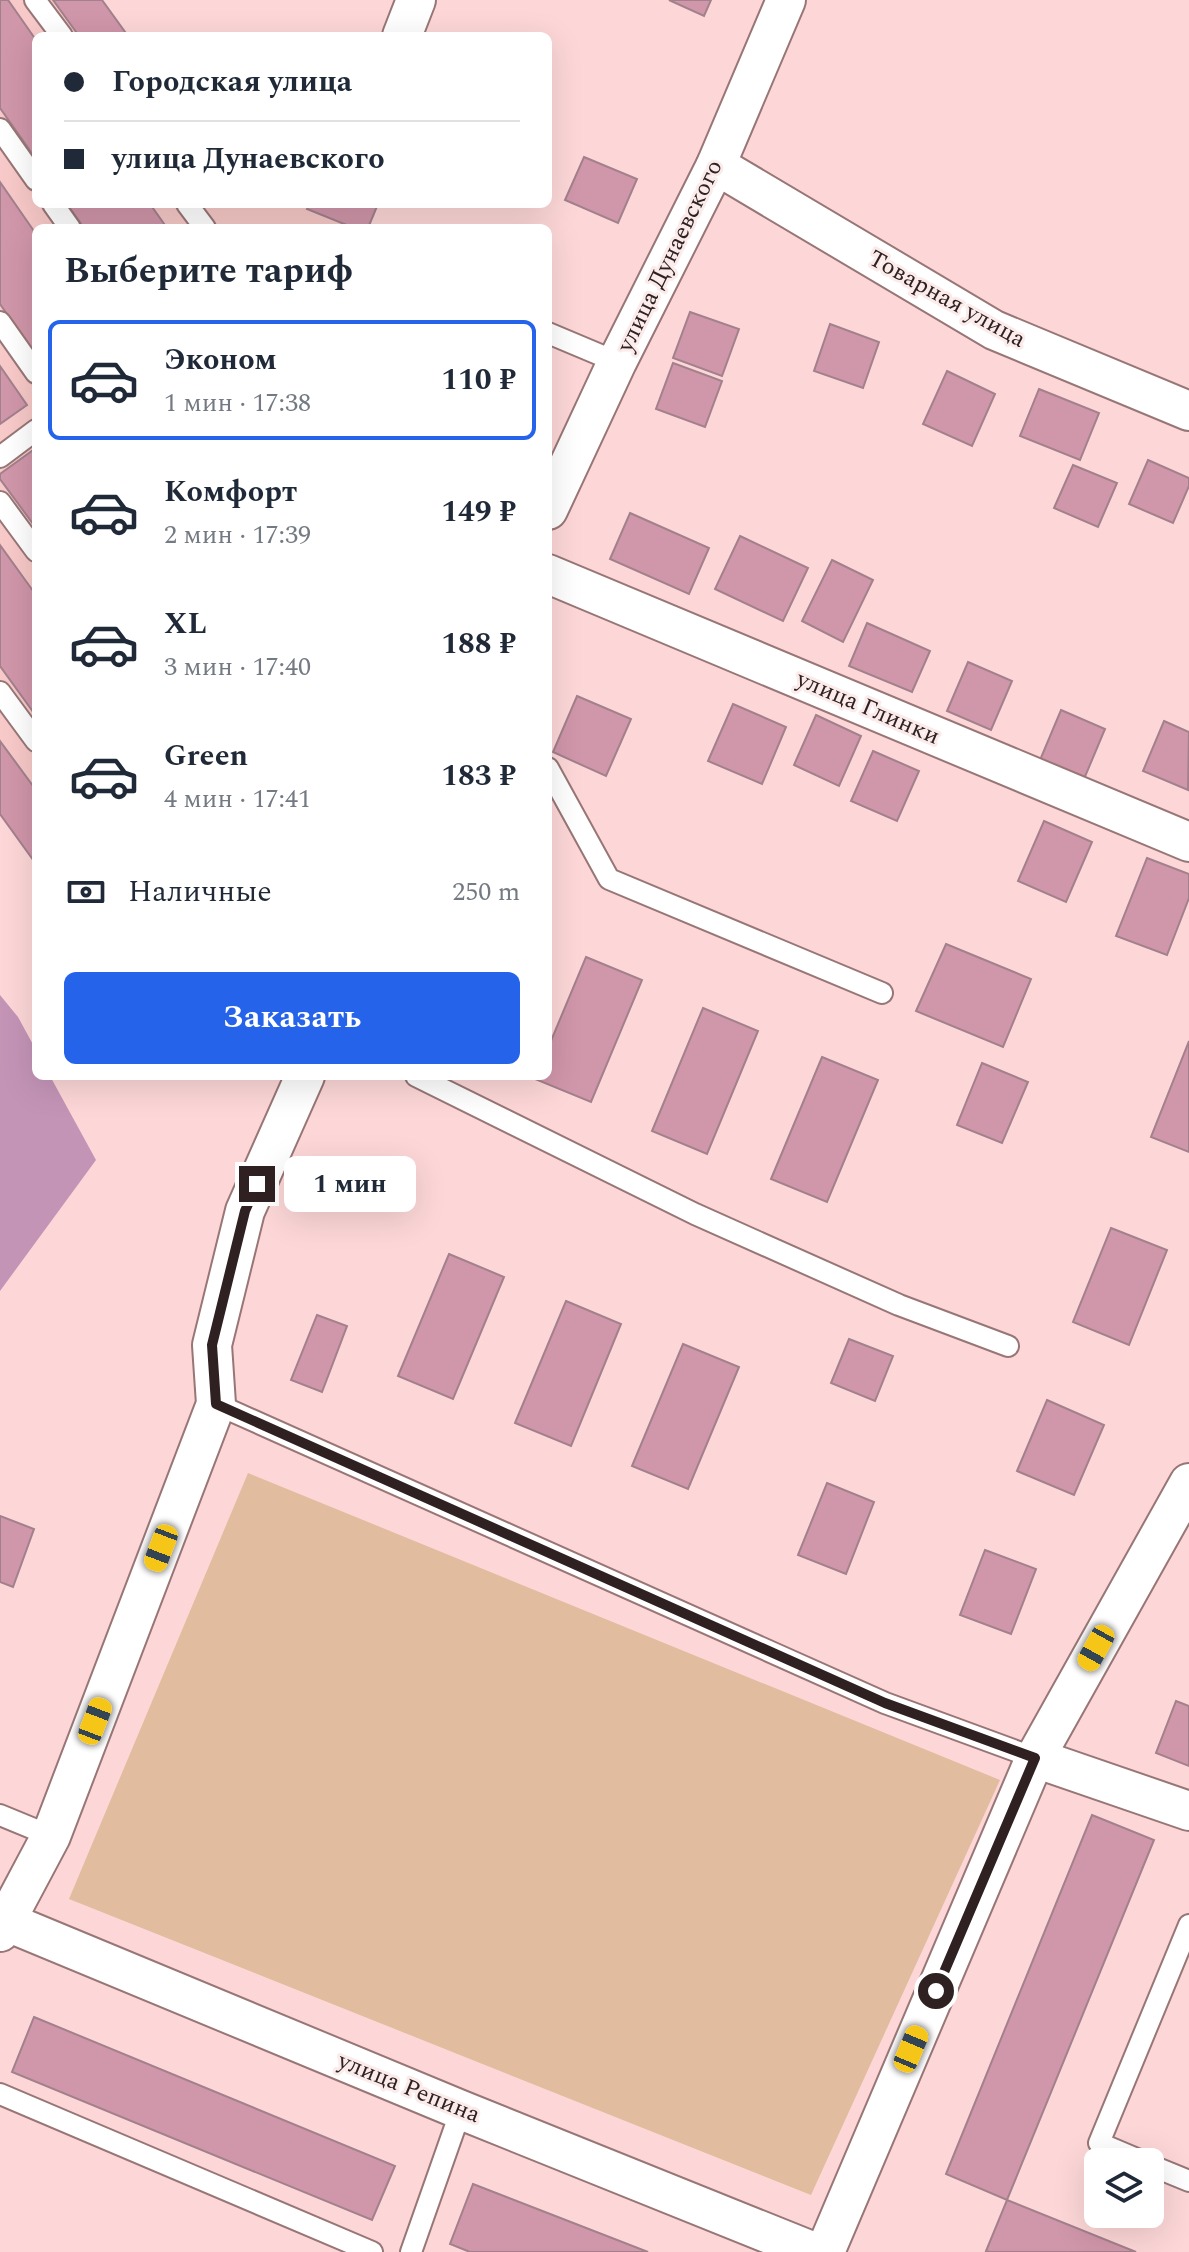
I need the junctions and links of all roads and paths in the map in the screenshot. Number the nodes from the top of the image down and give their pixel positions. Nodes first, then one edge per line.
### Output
1 (35, 0) edge
2 (416, 0) edge
3 (786, 0) edge
4 (59, 32) edge
5 (404, 32) edge
6 (0, 129) edge
7 (716, 165) junction
8 (32, 174) edge
9 (0, 322) edge
10 (552, 335) edge
11 (617, 362) junction
12 (32, 367) edge
13 (1189, 411) edge
14 (32, 433) edge
15 (0, 457) edge
16 (552, 501) edge
17 (0, 502) edge
18 (32, 546) edge
19 (552, 576) edge
20 (0, 692) edge
21 (32, 736) edge
22 (552, 775) edge
23 (1189, 842) edge
24 (882, 993) dead end
25 (303, 1080) edge
26 (424, 1080) edge
27 (1008, 1346) dead end
28 (216, 1404) junction
29 (1189, 1483) edge
30 (1035, 1758) junction
31 (1189, 1811) edge
32 (0, 1815) edge
33 (51, 1836) junction
34 (1189, 1925) edge
35 (2, 1926) edge
36 (0, 2094) edge
37 (461, 2110) junction
38 (1111, 2148) edge
39 (1164, 2171) edge
40 (1189, 2181) edge
41 (372, 2252) edge
42 (411, 2252) edge
43 (814, 2252) edge
44 (825, 2252) edge

1 - 4 lane
2 - 5 street
3 - 7 street, улица Дунаевского
6 - 8 lane
7 - 11 street, улица Дунаевского
7 - 13 street, Товарная улица
9 - 12 lane
10 - 11 lane
11 - 16 street, улица Дунаевского
14 - 15 lane
17 - 18 lane
19 - 23 street, улица Глинки
20 - 21 lane
22 - 24 lane
25 - 28 street
26 - 27 lane
28 - 30 lane
28 - 33 street
29 - 30 street
30 - 31 street
30 - 44 street
32 - 33 lane
33 - 35 street
34 - 38 lane
35 - 37 street, улица Репина
36 - 41 lane
37 - 42 lane
37 - 43 street, улица Репина
39 - 40 lane

